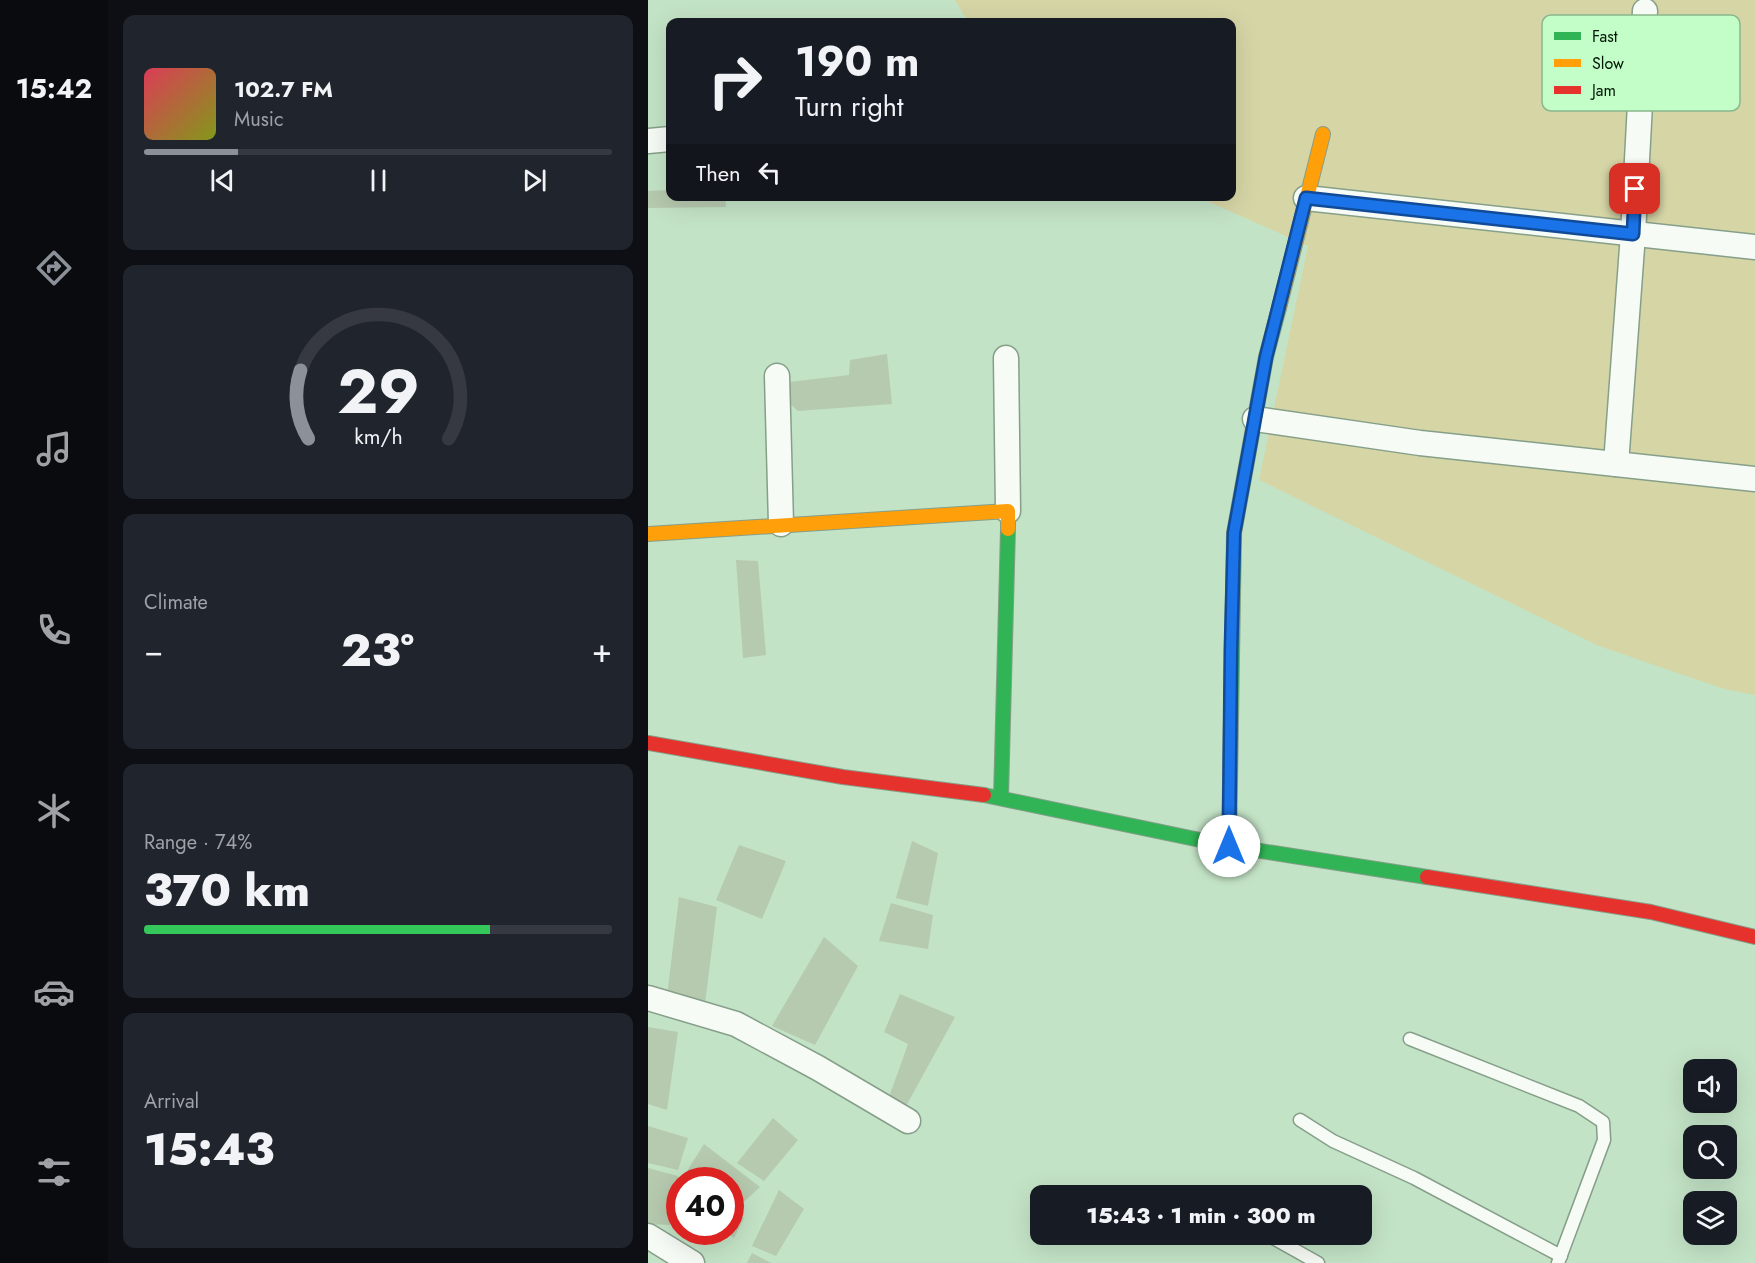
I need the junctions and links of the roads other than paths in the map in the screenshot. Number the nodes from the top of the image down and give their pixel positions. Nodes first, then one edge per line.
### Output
1 (1645, 11) dead end
2 (1645, 15) edge
3 (1640, 111) edge
4 (1323, 134) dead end
5 (666, 139) edge
6 (648, 141) edge
7 (1306, 198) junction
8 (1633, 234) junction
9 (1755, 247) edge
10 (1006, 358) dead end
11 (777, 376) dead end
12 (1255, 419) junction
13 (1616, 464) junction
14 (1755, 479) edge
15 (1008, 511) junction
16 (781, 524) junction
17 (648, 534) edge
18 (648, 743) edge
19 (1001, 797) junction
20 (1229, 846) junction
21 (1755, 937) edge
22 (648, 998) edge
23 (1410, 1040) dead end
24 (1300, 1120) dead end
25 (908, 1121) dead end
26 (648, 1236) edge
27 (1286, 1245) edge
28 (1559, 1259) edge
29 (692, 1263) edge
30 (1318, 1263) edge

1 - 2 street
3 - 8 street
4 - 7 street
5 - 6 street
7 - 8 street
7 - 12 street
8 - 9 street
8 - 13 street
10 - 15 street
11 - 16 street
12 - 13 street
12 - 20 street
13 - 14 street
15 - 16 street
15 - 19 street
16 - 17 street
18 - 19 street
19 - 20 street
20 - 21 street
22 - 25 street
23 - 28 lane
24 - 28 lane
26 - 29 street
27 - 30 lane

